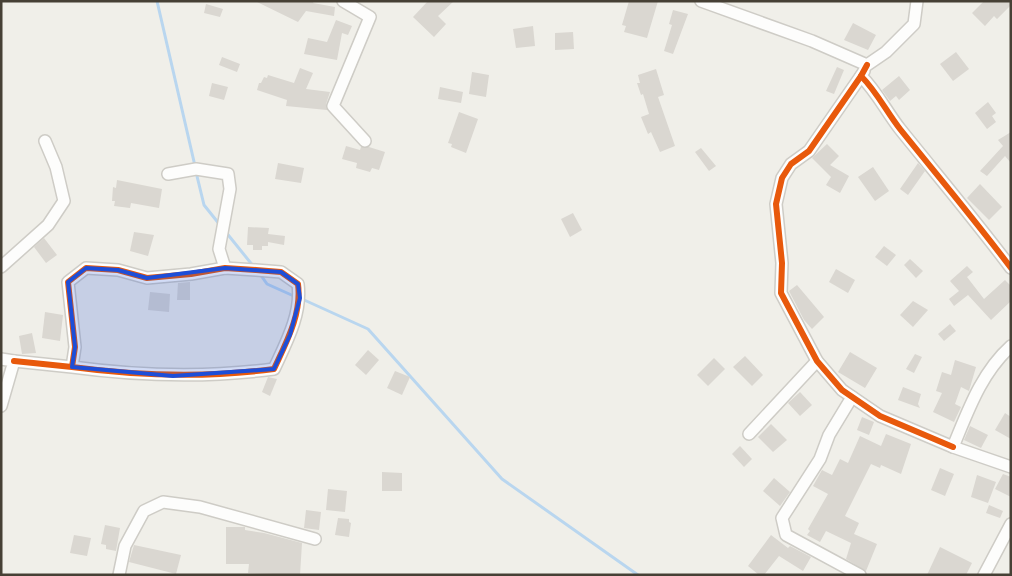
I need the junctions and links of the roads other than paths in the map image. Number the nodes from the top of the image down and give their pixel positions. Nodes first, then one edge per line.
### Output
1 (342, 1) edge
2 (701, 1) edge
3 (917, 1) edge
4 (867, 65) junction
5 (861, 76) junction
6 (45, 141) dead end
7 (365, 141) dead end
8 (168, 174) dead end
9 (1, 267) edge
10 (225, 268) junction
11 (1011, 268) edge
12 (1011, 346) edge
13 (1, 359) edge
14 (14, 361) junction
15 (816, 361) junction
16 (72, 367) junction
17 (852, 397) junction
18 (1, 406) edge
19 (749, 434) dead end
20 (953, 447) junction
21 (1011, 467) edge
22 (1011, 524) edge
23 (315, 539) dead end
24 (119, 575) edge
25 (860, 575) edge
26 (984, 575) edge

1 - 7 street
2 - 4 street
3 - 4 street
4 - 5 street
5 - 11 street
5 - 15 street
6 - 9 street
8 - 10 street
10 - 16 street
10 - 16 street
12 - 20 street
13 - 14 street
14 - 16 street
14 - 18 street
15 - 17 street
15 - 19 street
17 - 20 street
17 - 25 street
20 - 21 street
22 - 26 street
23 - 24 street

